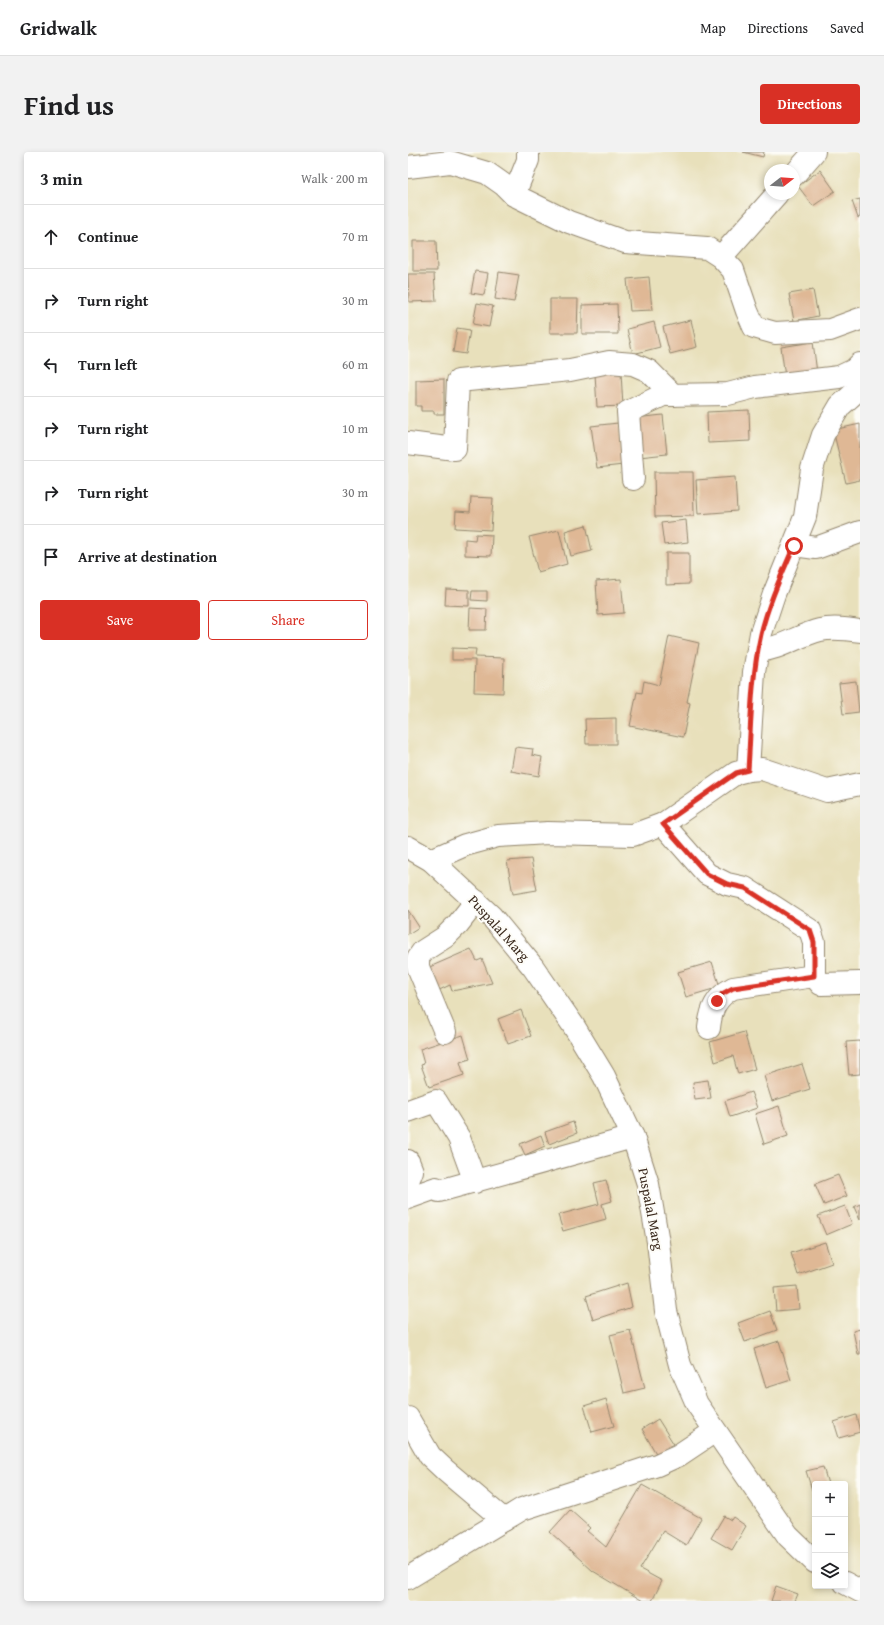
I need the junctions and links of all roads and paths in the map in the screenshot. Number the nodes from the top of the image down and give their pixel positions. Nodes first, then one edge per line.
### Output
1 (528, 152) edge
2 (814, 152) edge
3 (450, 157) edge
4 (408, 167) edge
5 (800, 168) edge
6 (514, 195) junction
7 (772, 200) edge
8 (721, 257) junction
9 (860, 319) edge
10 (860, 364) edge
11 (860, 388) edge
12 (673, 395) junction
13 (408, 443) edge
14 (633, 479) dead end
15 (860, 532) edge
16 (794, 546) junction
17 (860, 631) edge
18 (758, 651) junction
19 (748, 770) junction
20 (860, 784) edge
21 (663, 824) junction
22 (408, 846) edge
23 (431, 860) junction
24 (476, 901) junction
25 (814, 976) junction
26 (860, 983) edge
27 (710, 1028) dead end
28 (445, 1032) dead end
29 (408, 1110) edge
30 (633, 1137) junction
31 (408, 1161) edge
32 (408, 1181) edge
33 (475, 1182) junction
34 (408, 1198) edge
35 (408, 1418) edge
36 (715, 1431) junction
37 (504, 1520) junction
38 (812, 1559) edge
39 (408, 1578) edge
40 (848, 1585) edge
41 (860, 1591) edge

1 - 6 street
2 - 5 street
3 - 4 street
3 - 6 street
6 - 8 street
7 - 8 street
8 - 9 street
10 - 12 street
11 - 16 street
12 - 13 street
12 - 14 street
15 - 16 street
16 - 18 street
17 - 18 street
18 - 19 street
19 - 20 street
19 - 21 street
21 - 23 street
21 - 25 street
22 - 23 street, Puspalal Marg
23 - 24 street, Puspalal Marg
24 - 28 street
24 - 30 street, Puspalal Marg
25 - 26 street
25 - 27 street
29 - 33 street
30 - 33 street
30 - 36 street, Puspalal Marg
31 - 32 street
33 - 34 street
35 - 37 street
36 - 37 street
36 - 38 street, Puspalal Marg
37 - 39 street
40 - 41 street

